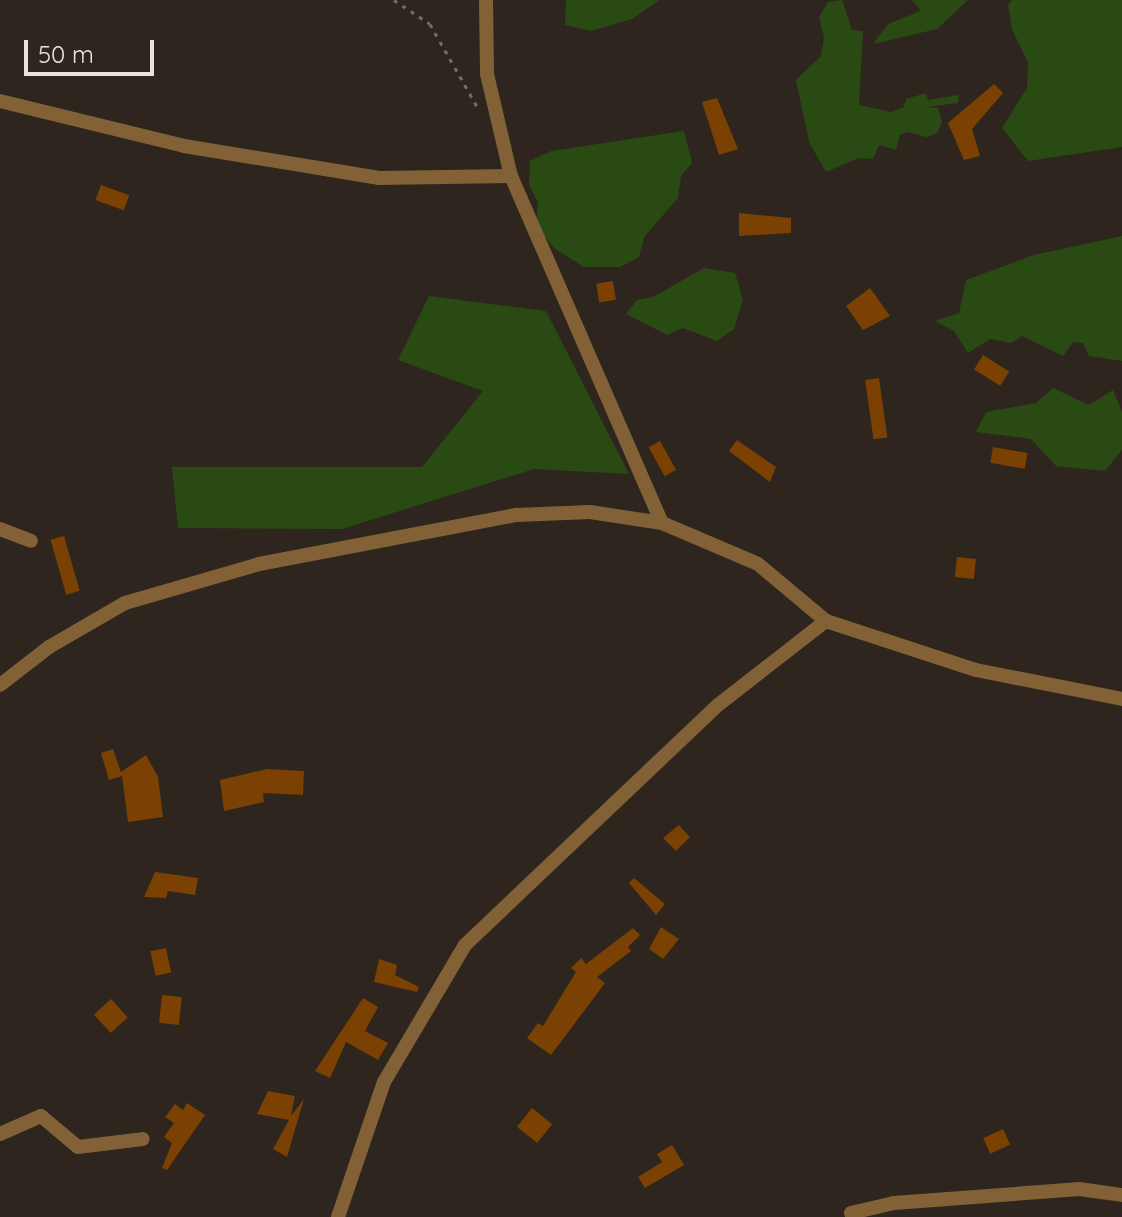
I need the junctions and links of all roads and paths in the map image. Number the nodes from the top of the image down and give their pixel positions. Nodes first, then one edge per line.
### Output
1 (394, 0) edge
2 (486, 0) edge
3 (0, 101) edge
4 (484, 119) dead end
5 (511, 176) junction
6 (662, 523) junction
7 (0, 529) edge
8 (31, 541) dead end
9 (826, 621) junction
10 (0, 685) edge
11 (1122, 699) edge
12 (0, 1134) edge
13 (143, 1139) dead end
14 (1122, 1195) edge
15 (851, 1213) dead end
16 (338, 1217) edge

1 - 4 path
2 - 5 street
3 - 5 street
5 - 6 street
6 - 9 street
6 - 10 street
7 - 8 street
9 - 11 street
9 - 16 street
12 - 13 street
14 - 15 street

